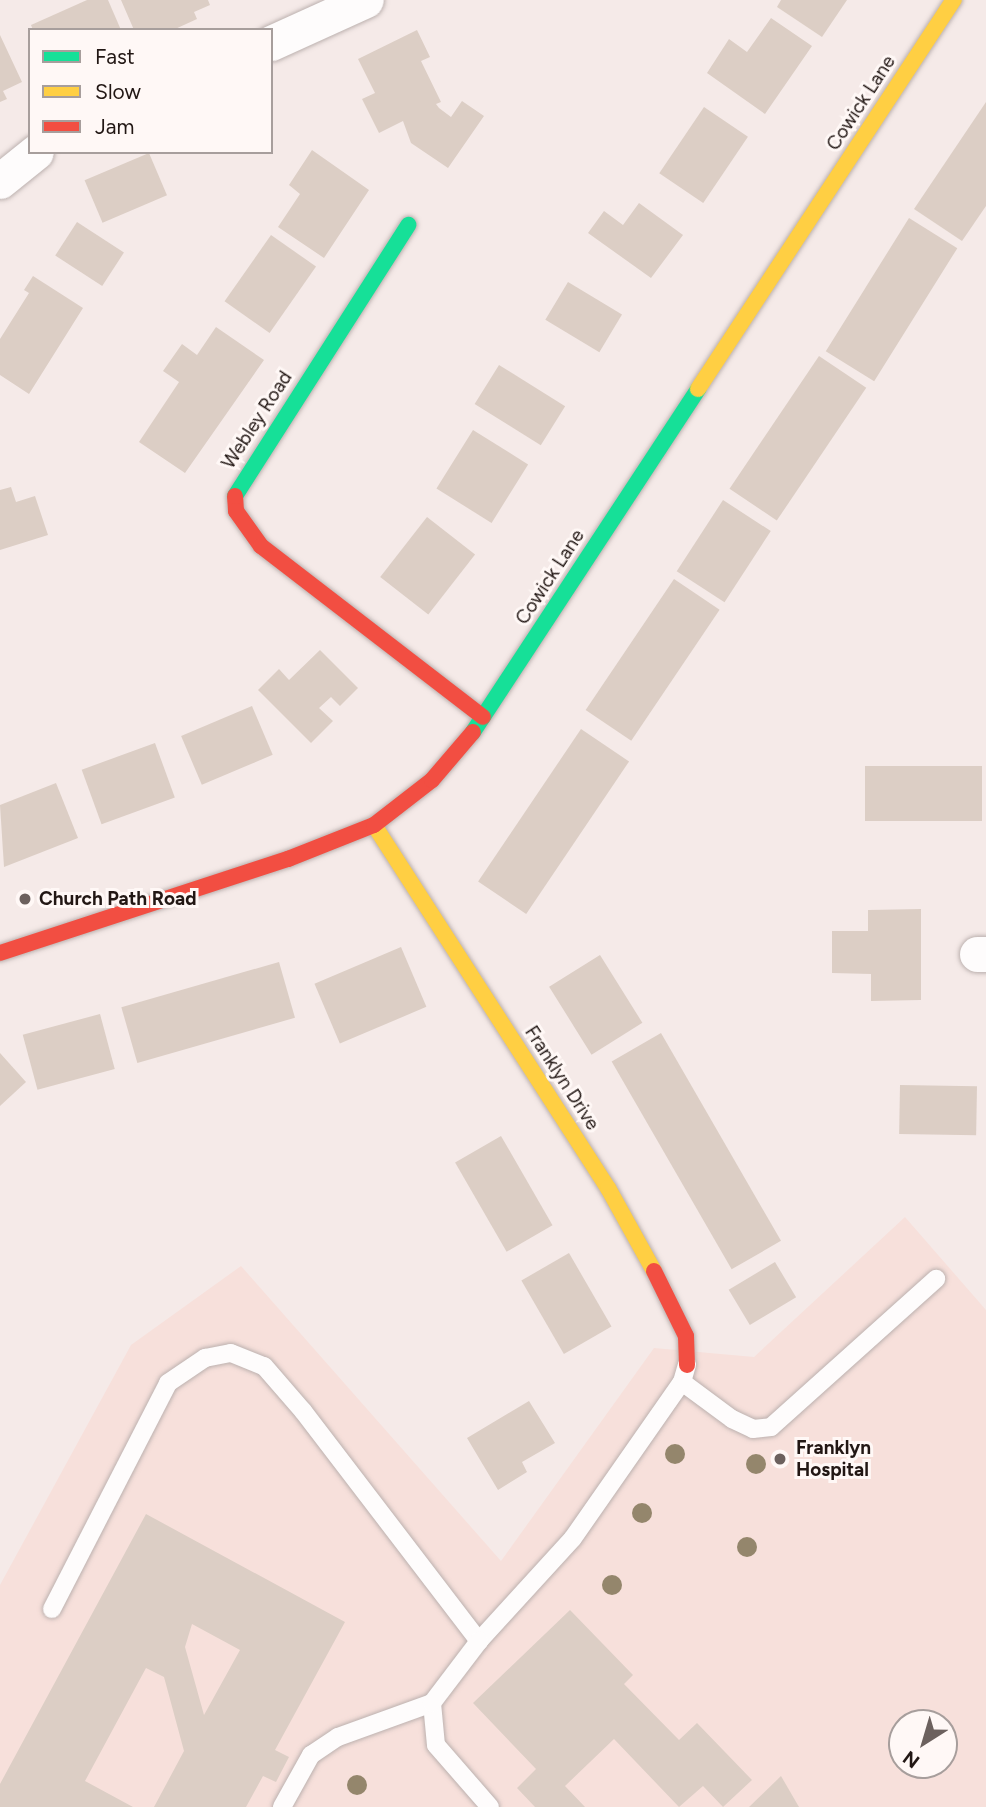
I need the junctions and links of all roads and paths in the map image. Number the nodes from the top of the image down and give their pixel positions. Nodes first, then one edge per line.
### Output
1 (366, 0) edge
2 (954, 0) edge
3 (273, 42) edge
4 (34, 154) edge
5 (0, 181) edge
6 (408, 225) dead end
7 (483, 717) junction
8 (374, 825) junction
9 (0, 953) edge
10 (936, 1279) dead end
11 (685, 1373) junction
12 (52, 1609) dead end
13 (479, 1641) junction
14 (432, 1703) junction
15 (282, 1807) edge
16 (490, 1807) edge

1 - 3 street
2 - 7 street, Cowick Lane
4 - 5 street
6 - 7 street, Webley Road
7 - 8 street, Cowick Lane
8 - 9 street, Cowick Lane
8 - 11 street, Franklyn Drive
10 - 11 lane
11 - 13 lane
12 - 13 lane
13 - 14 lane
14 - 15 lane
14 - 16 lane

